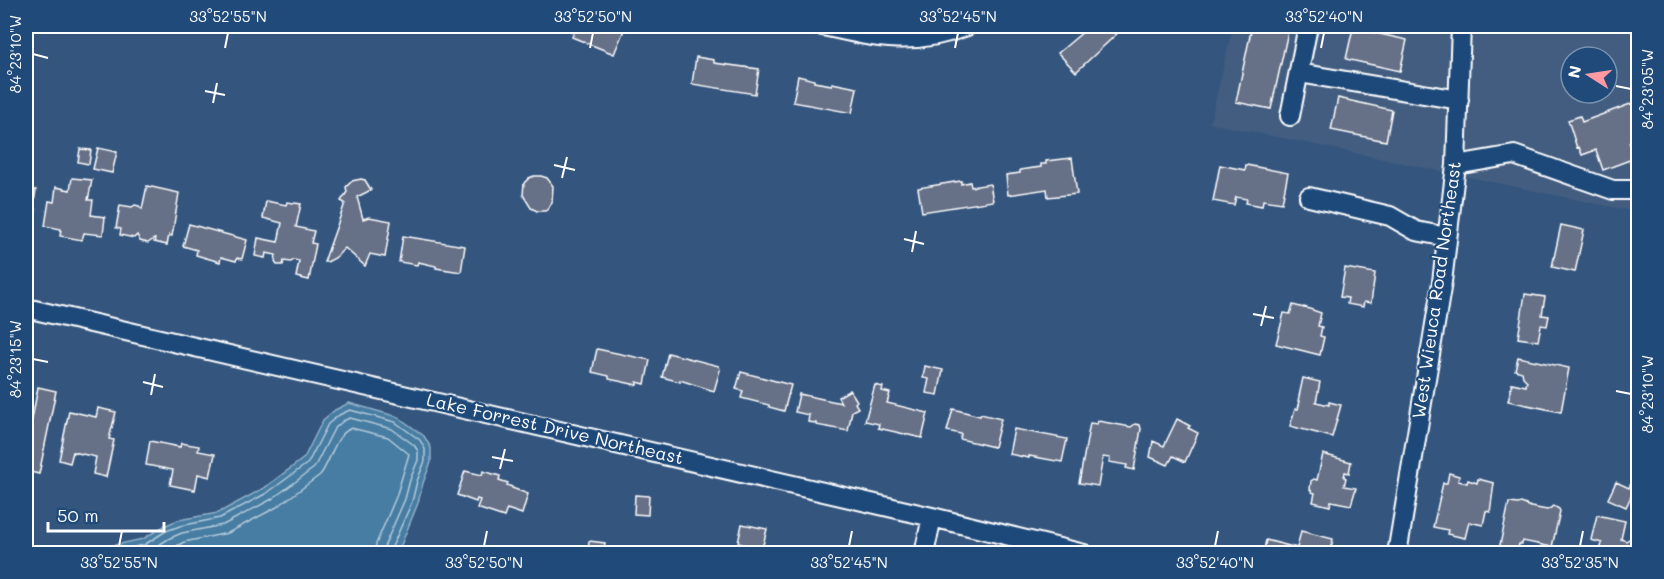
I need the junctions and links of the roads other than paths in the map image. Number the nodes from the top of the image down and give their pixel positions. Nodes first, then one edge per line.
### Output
1 (823, 26) edge
2 (967, 26) edge
3 (1308, 26) edge
4 (1461, 26) edge
5 (1299, 73) junction
6 (1459, 100) junction
7 (1290, 116) dead end
8 (1455, 165) junction
9 (1638, 190) edge
10 (1309, 197) dead end
11 (1447, 237) junction
12 (26, 308) edge
13 (932, 517) junction
14 (924, 554) edge
15 (1084, 554) edge
16 (1397, 554) edge

1 - 2 street
3 - 5 street
4 - 6 street, West Wieuca Road Northeast
5 - 6 street
5 - 7 street
6 - 8 street, West Wieuca Road Northeast
8 - 9 street
8 - 11 street, West Wieuca Road Northeast
10 - 11 street
11 - 16 street, West Wieuca Road Northeast
12 - 13 street, Lake Forrest Drive Northeast
13 - 14 street
13 - 15 street, Lake Forrest Drive Northeast

